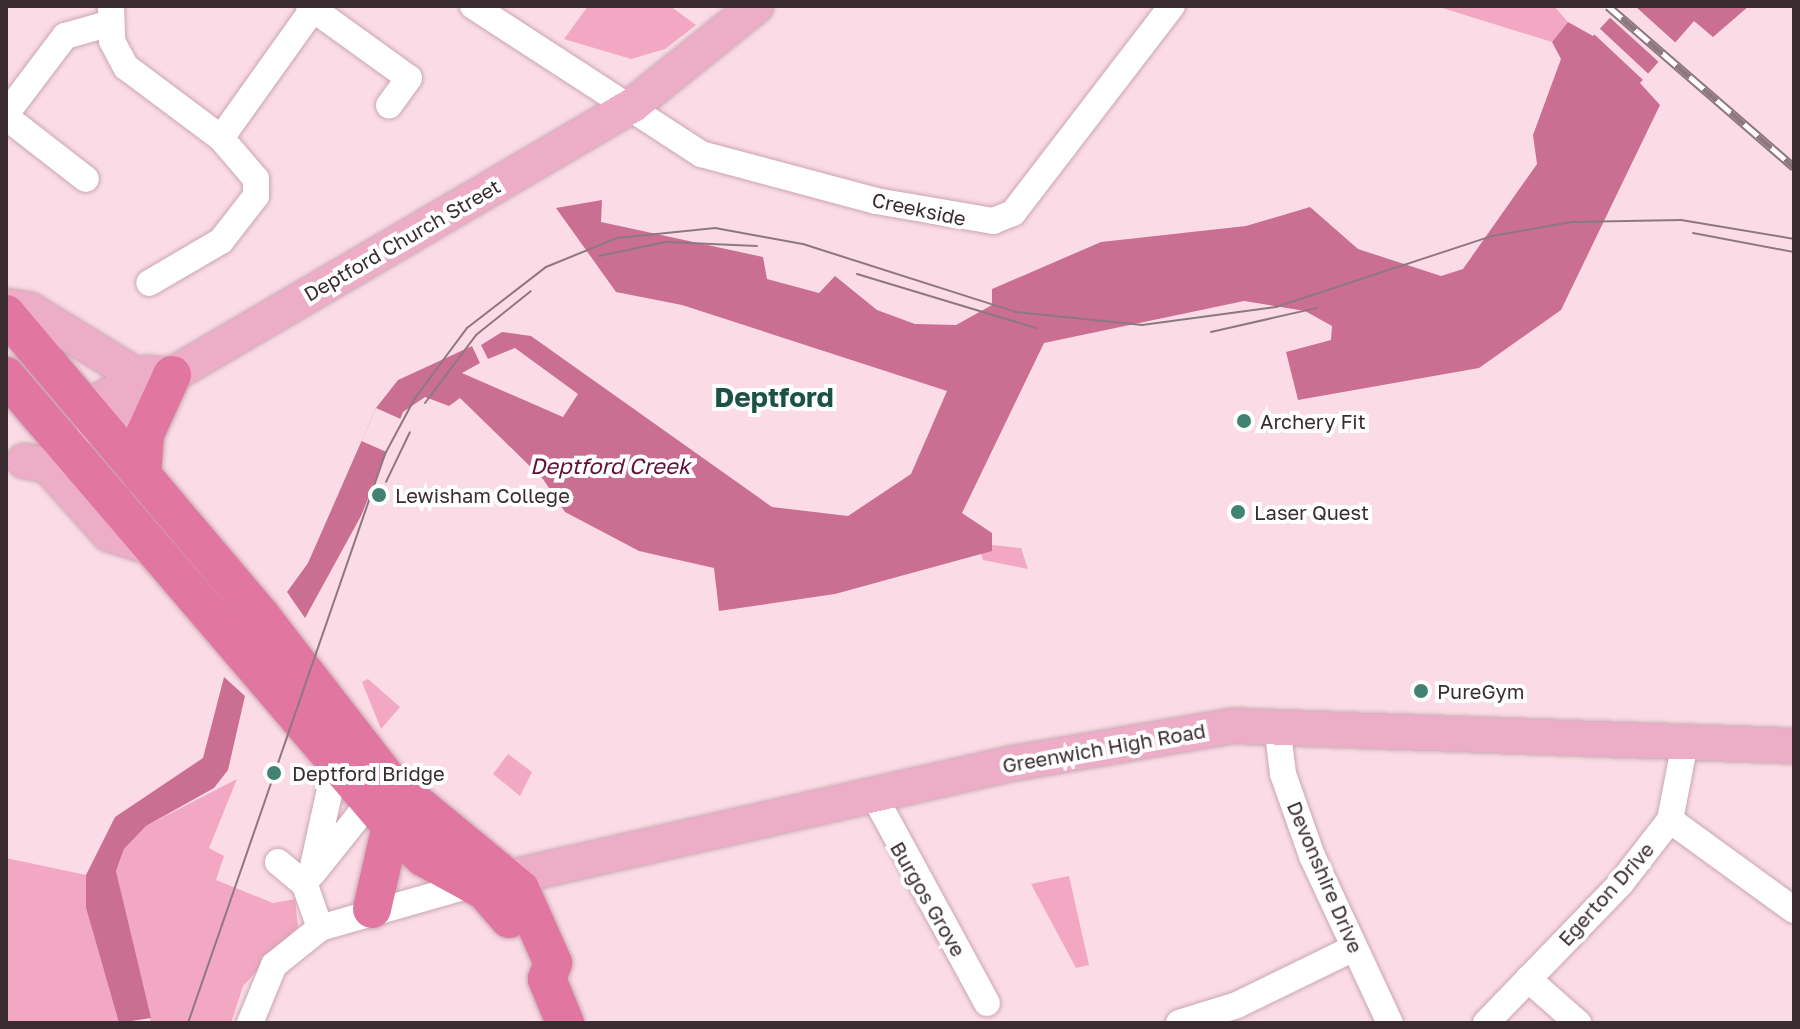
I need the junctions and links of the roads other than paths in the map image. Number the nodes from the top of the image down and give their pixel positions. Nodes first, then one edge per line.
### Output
1 (473, 6) edge
2 (756, 6) edge
3 (783, 6) edge
4 (1172, 6) edge
5 (311, 8) edge
6 (111, 14) edge
7 (633, 105) junction
8 (389, 106) dead end
9 (6, 116) edge
10 (221, 138) junction
11 (86, 179) dead end
12 (149, 283) dead end
13 (6, 306) edge
14 (6, 314) edge
15 (6, 342) edge
16 (6, 376) edge
17 (156, 376) junction
18 (94, 417) junction
19 (58, 438) junction
20 (15, 471) edge
21 (142, 476) junction
22 (152, 548) junction
23 (192, 591) junction
24 (1277, 725) junction
25 (1685, 743) junction
26 (1794, 746) edge
27 (353, 758) junction
28 (873, 794) junction
29 (383, 802) junction
30 (1670, 820) junction
31 (278, 862) dead end
32 (512, 879) junction
33 (308, 880) junction
34 (474, 884) junction
35 (372, 909) junction
36 (1794, 910) edge
37 (320, 928) junction
38 (1354, 948) junction
39 (547, 979) junction
40 (1528, 979) junction
41 (987, 1003) dead end
42 (250, 1023) edge
43 (565, 1023) edge
44 (1179, 1023) edge
45 (1390, 1023) edge
46 (1486, 1023) edge
47 (1578, 1023) edge

1 - 7 street, Creekside
2 - 7 main road, Deptford Church Street
3 - 7 main road, Deptford Church Street
4 - 7 street, Creekside
5 - 8 street
5 - 10 street
6 - 9 street
6 - 10 street
7 - 17 main road, Deptford Church Street
9 - 11 street
10 - 12 street
13 - 17 main road
14 - 18 highway
15 - 19 main road
16 - 19 highway
17 - 18 main road, Deptford Church Street
17 - 21 highway
18 - 19 main road, Deptford Church Street
18 - 21 highway
18 - 23 main road
19 - 20 main road, Deptford Church Street
19 - 22 highway
20 - 22 main road
21 - 27 highway
22 - 23 highway
23 - 27 highway
24 - 25 main road, Greenwich High Road
24 - 28 main road, Greenwich High Road
24 - 38 street, Devonshire Drive
25 - 26 main road, Greenwich High Road
25 - 30 street
27 - 29 highway
27 - 33 street
28 - 32 main road, Greenwich High Road
28 - 41 street, Burgos Grove
29 - 32 highway
29 - 33 street
29 - 34 highway
29 - 35 highway
30 - 36 street
30 - 40 street, Egerton Drive
31 - 33 street
32 - 34 main road, Greenwich High Road
32 - 39 highway
33 - 37 street
34 - 35 street
34 - 39 highway
35 - 37 street
37 - 42 street
38 - 44 street
38 - 45 street, Devonshire Drive
39 - 43 highway
40 - 46 street, Egerton Drive
40 - 47 street

